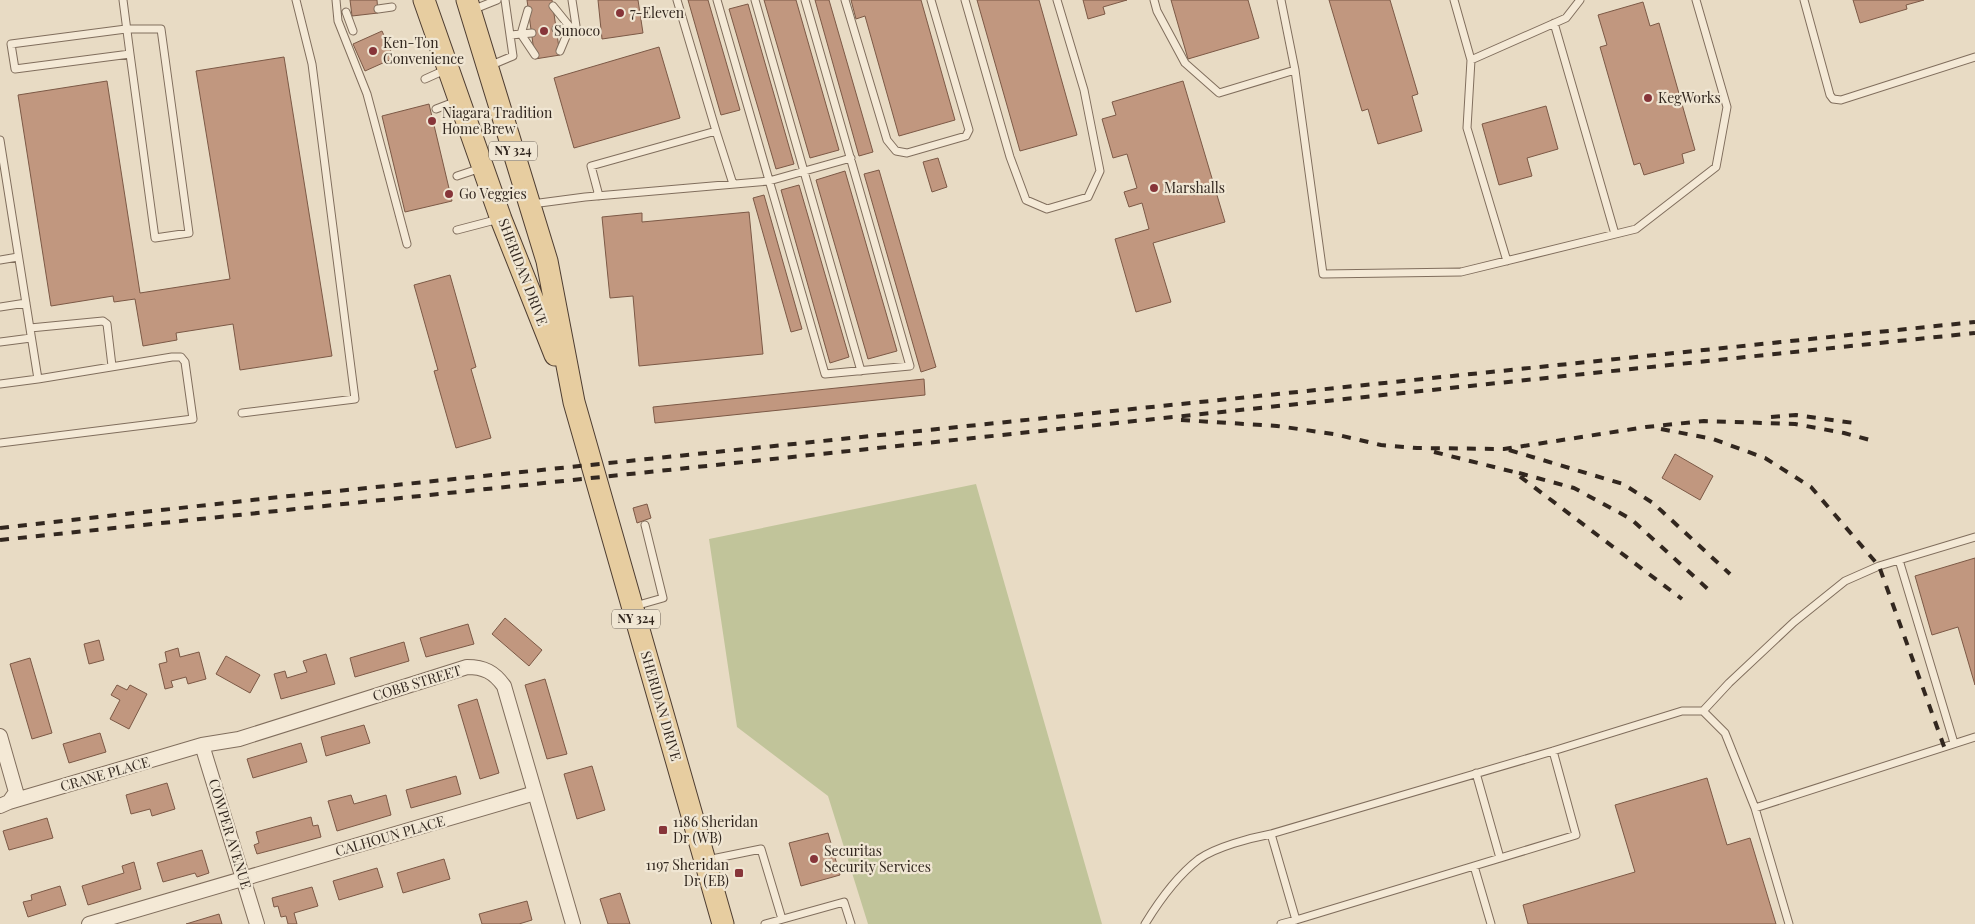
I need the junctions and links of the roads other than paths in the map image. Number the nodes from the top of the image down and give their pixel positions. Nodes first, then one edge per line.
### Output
1 (123, 0) edge
2 (296, 0) edge
3 (337, 0) edge
4 (424, 0) edge
5 (497, 0) edge
6 (505, 0) edge
7 (572, 0) edge
8 (677, 0) edge
9 (719, 0) edge
10 (756, 0) edge
11 (805, 0) edge
12 (845, 0) edge
13 (931, 0) edge
14 (965, 0) edge
15 (1057, 0) edge
16 (1154, 0) edge
17 (1281, 0) edge
18 (1454, 0) edge
19 (1580, 0) edge
20 (1696, 0) edge
21 (1804, 0) edge
22 (468, 5) edge
23 (392, 6) dead end
24 (553, 6) dead end
25 (378, 9) dead end
26 (528, 10) dead end
27 (337, 13) junction
28 (1554, 23) junction
29 (570, 27) junction
30 (126, 29) junction
31 (556, 29) dead end
32 (353, 31) dead end
33 (532, 33) dead end
34 (521, 34) junction
35 (511, 35) junction
36 (560, 51) dead end
37 (130, 54) junction
38 (535, 55) dead end
39 (1975, 57) edge
40 (1471, 60) junction
41 (487, 67) junction
42 (449, 69) junction
43 (1295, 70) junction
44 (425, 78) dead end
45 (460, 100) junction
46 (436, 108) dead end
47 (716, 131) junction
48 (0, 140) edge
49 (851, 158) junction
50 (483, 167) junction
51 (804, 172) junction
52 (457, 176) dead end
53 (769, 181) junction
54 (733, 184) junction
55 (599, 196) junction
56 (529, 205) junction
57 (501, 219) junction
58 (457, 230) dead end
59 (1614, 234) junction
60 (407, 244) dead end
61 (18, 257) junction
62 (0, 260) edge
63 (1507, 260) junction
64 (26, 303) junction
65 (0, 307) edge
66 (30, 328) junction
67 (31, 338) junction
68 (0, 342) edge
69 (112, 366) junction
70 (861, 370) junction
71 (38, 379) junction
72 (0, 384) edge
73 (574, 402) junction
74 (242, 413) dead end
75 (0, 443) edge
76 (645, 525) dead end
77 (1975, 537) edge
78 (1899, 560) junction
79 (633, 607) junction
80 (1703, 711) junction
81 (0, 736) edge
82 (1975, 737) edge
83 (1954, 743) junction
84 (202, 745) junction
85 (1553, 751) junction
86 (1476, 773) junction
87 (535, 793) junction
88 (5, 804) edge
89 (1755, 808) junction
90 (1271, 834) junction
91 (1500, 858) junction
92 (705, 861) junction
93 (1474, 866) junction
94 (244, 878) junction
95 (782, 919) junction
96 (1296, 920) junction
97 (90, 924) edge
98 (257, 924) edge
99 (573, 924) edge
100 (723, 924) edge
101 (765, 924) edge
102 (851, 924) edge
103 (1145, 924) edge
104 (1281, 924) edge
105 (1491, 924) edge
106 (1789, 924) edge

1 - 30 lane
2 - 74 lane
3 - 27 lane
4 - 42 main road, SHERIDAN DRIVE / NY 324
5 - 22 lane
6 - 35 lane
7 - 29 lane
8 - 47 lane
9 - 53 lane
10 - 51 lane
11 - 49 lane
12 - 13 lane
14 - 15 lane
16 - 43 lane
17 - 43 lane
18 - 40 lane
19 - 28 lane
20 - 59 lane
21 - 39 lane
22 - 41 main road, SHERIDAN DRIVE / NY 324
23 - 25 lane
24 - 29 lane
26 - 34 lane
27 - 32 lane
27 - 60 lane
28 - 40 lane
28 - 59 lane
29 - 31 lane
29 - 36 lane
30 - 37 lane
30 - 37 lane
30 - 37 lane
33 - 34 lane
34 - 35 lane
34 - 38 lane
35 - 41 lane
40 - 63 lane
41 - 56 main road, SHERIDAN DRIVE / NY 324
42 - 44 lane
42 - 45 main road, SHERIDAN DRIVE / NY 324
43 - 63 lane
45 - 46 lane
45 - 50 main road, SHERIDAN DRIVE / NY 324
47 - 54 lane
47 - 55 lane
48 - 61 lane
49 - 51 lane
49 - 70 lane
50 - 52 lane
50 - 57 main road, SHERIDAN DRIVE / NY 324
51 - 53 lane
51 - 70 lane
53 - 54 lane
53 - 70 lane
54 - 55 lane
55 - 56 lane
56 - 73 main road, SHERIDAN DRIVE / NY 324
57 - 58 lane
57 - 73 main road, SHERIDAN DRIVE / NY 324
59 - 63 lane
61 - 62 lane
61 - 64 lane
64 - 65 lane
64 - 66 lane
66 - 67 lane
66 - 69 lane
67 - 68 lane
67 - 71 lane
69 - 71 lane
69 - 75 lane
71 - 72 lane
73 - 79 main road, SHERIDAN DRIVE / NY 324
76 - 79 lane
77 - 78 lane
78 - 80 lane
78 - 83 lane
79 - 92 main road, SHERIDAN DRIVE / NY 324
80 - 85 lane
80 - 89 lane
81 - 88 street, CRANE PLACE
82 - 83 lane
83 - 89 lane
84 - 87 street, COBB STREET
84 - 88 street, CRANE PLACE
84 - 94 street, COWPER AVENUE
85 - 86 lane
85 - 91 lane
86 - 90 lane
86 - 91 lane
87 - 94 street, CALHOUN PLACE
87 - 99 street, COBB STREET
89 - 106 lane
90 - 96 lane
90 - 103 lane
91 - 93 lane
92 - 95 lane
92 - 100 main road, SHERIDAN DRIVE / NY 324
93 - 96 lane
93 - 105 lane
94 - 97 street, CALHOUN PLACE
94 - 98 street, COWPER AVENUE
95 - 101 lane
95 - 102 lane
96 - 104 lane

